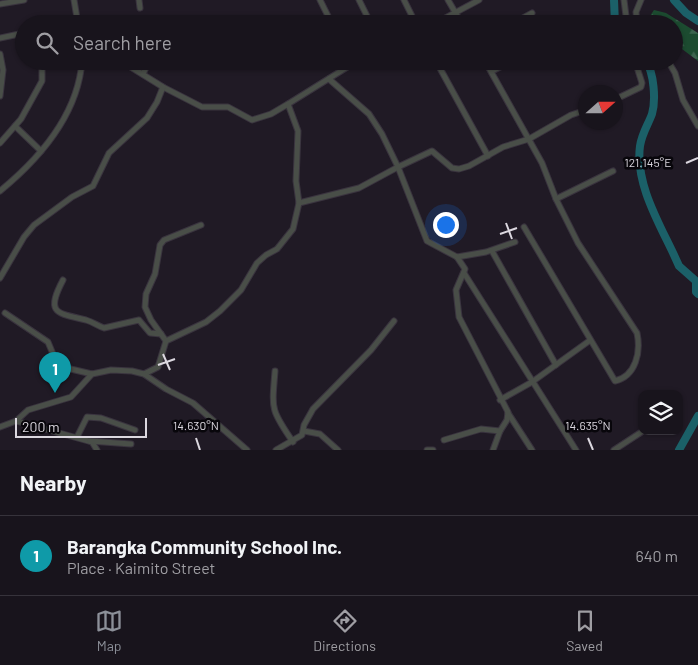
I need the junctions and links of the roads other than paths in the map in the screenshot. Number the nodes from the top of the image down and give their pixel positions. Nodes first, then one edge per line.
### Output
1 (24, 0) edge
2 (74, 0) edge
3 (139, 0) edge
4 (320, 0) edge
5 (359, 0) edge
6 (404, 0) edge
7 (448, 0) edge
8 (479, 0) edge
9 (624, 0) edge
10 (641, 0) edge
11 (0, 4) edge
12 (140, 8) dead end
13 (455, 13) junction
14 (532, 13) dead end
15 (76, 15) edge
16 (328, 15) edge
17 (366, 15) edge
18 (412, 15) edge
19 (451, 15) edge
20 (528, 15) edge
21 (626, 15) edge
22 (636, 15) edge
23 (15, 35) edge
24 (0, 38) edge
25 (0, 54) edge
26 (42, 70) edge
27 (81, 70) edge
28 (136, 70) edge
29 (145, 70) edge
30 (341, 70) edge
31 (441, 70) edge
32 (638, 70) edge
33 (673, 70) edge
34 (492, 71) edge
35 (143, 74) junction
36 (329, 79) junction
37 (163, 87) junction
38 (0, 96) edge
39 (623, 96) edge
40 (288, 104) junction
41 (578, 113) edge
42 (15, 126) junction
43 (698, 126) edge
44 (528, 139) junction
45 (0, 144) edge
46 (41, 151) junction
47 (488, 156) junction
48 (398, 167) junction
49 (612, 172) dead end
50 (0, 191) edge
51 (556, 199) junction
52 (300, 203) junction
53 (201, 225) dead end
54 (524, 227) dead end
55 (515, 242) dead end
56 (492, 251) junction
57 (457, 257) junction
58 (464, 273) junction
59 (0, 278) edge
60 (63, 280) dead end
61 (5, 314) dead end
62 (394, 321) dead end
63 (161, 334) junction
64 (166, 341) junction
65 (589, 341) junction
66 (556, 364) junction
67 (275, 371) dead end
68 (92, 374) junction
69 (144, 374) junction
70 (532, 382) junction
71 (500, 400) junction
72 (508, 412) junction
73 (16, 421) junction
74 (0, 427) edge
75 (135, 430) dead end
76 (500, 430) junction
77 (304, 432) junction
78 (638, 434) edge
79 (77, 437) junction
80 (444, 440) dead end
81 (90, 441) junction
82 (293, 442) junction
83 (131, 444) dead end
84 (97, 450) edge
85 (247, 450) edge
86 (276, 450) edge
87 (338, 450) edge
88 (427, 450) edge
89 (433, 450) edge
90 (493, 450) edge
91 (532, 450) edge
92 (576, 450) edge
93 (614, 450) edge

1 - 11 street
2 - 15 street
3 - 12 street
4 - 16 street
5 - 17 street
6 - 18 street
7 - 13 street
8 - 13 street
9 - 21 street
10 - 22 street
13 - 19 street
14 - 20 street
23 - 24 street
25 - 38 street
26 - 42 street
27 - 46 street
28 - 35 street
29 - 35 street
30 - 36 street
31 - 47 street
32 - 39 street
33 - 43 street
34 - 44 street
35 - 37 street
36 - 40 street
36 - 48 street
37 - 40 street
37 - 59 street
40 - 52 street
41 - 44 street
42 - 45 street
42 - 46 street
44 - 47 street
44 - 51 street
46 - 50 street
47 - 48 street
48 - 52 street
48 - 57 street
49 - 51 street
51 - 65 street
52 - 64 street
53 - 63 street
54 - 65 street
55 - 56 street
56 - 57 street
56 - 66 street
57 - 58 street
58 - 70 street
58 - 71 street
60 - 63 street
61 - 68 street
62 - 77 street
63 - 64 street
64 - 69 street
65 - 66 street
66 - 70 street
67 - 82 street
68 - 69 street
68 - 73 street
69 - 85 street
70 - 71 street
70 - 92 street
71 - 72 street
72 - 76 street
72 - 91 street
73 - 74 street
73 - 79 street
75 - 79 street
76 - 80 street
76 - 90 street
77 - 82 street
77 - 87 street
78 - 93 street
79 - 81 street
81 - 83 street
81 - 84 street
82 - 86 street
88 - 89 street

